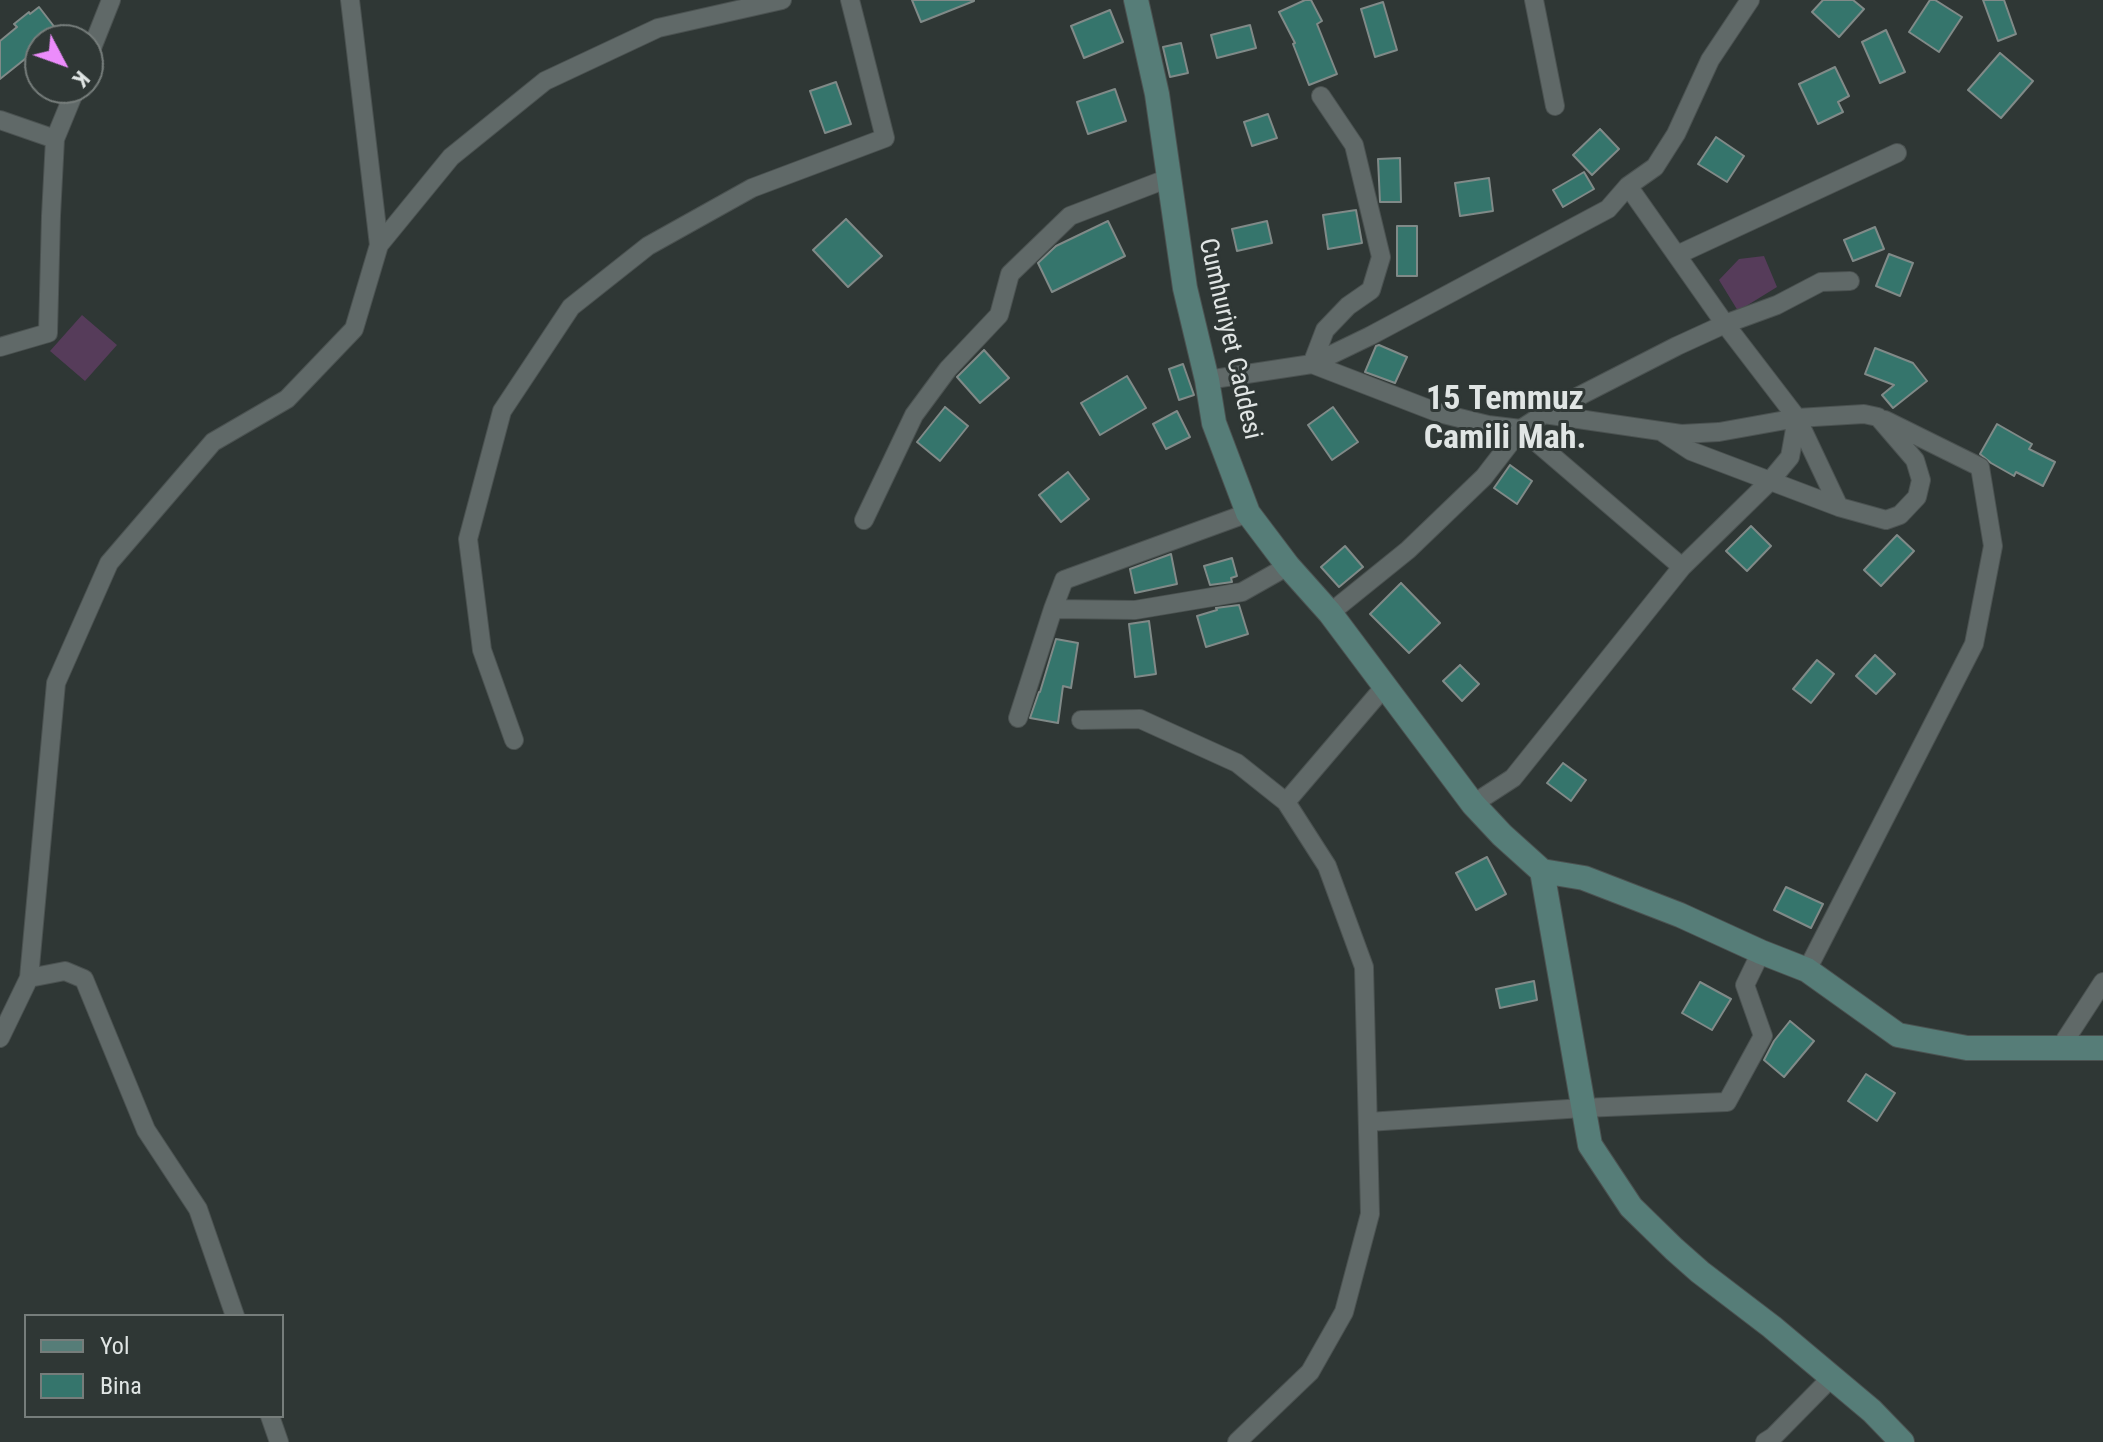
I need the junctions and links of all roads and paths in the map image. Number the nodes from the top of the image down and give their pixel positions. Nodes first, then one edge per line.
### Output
1 (111, 0) edge
2 (350, 0) edge
3 (782, 0) edge
4 (850, 0) edge
5 (1136, 0) edge
6 (1534, 0) edge
7 (1750, 0) edge
8 (101, 24) edge
9 (1321, 96) dead end
10 (69, 104) edge
11 (1555, 106) dead end
12 (0, 120) edge
13 (55, 139) junction
14 (1897, 153) dead end
15 (1169, 178) junction
16 (1628, 186) junction
17 (379, 245) junction
18 (1677, 255) junction
19 (1850, 281) dead end
20 (1725, 324) junction
21 (0, 347) edge
22 (1312, 364) junction
23 (1207, 380) junction
24 (1544, 414) junction
25 (1878, 417) junction
26 (1797, 418) junction
27 (1521, 429) junction
28 (1662, 432) junction
29 (1770, 481) junction
30 (1839, 507) junction
31 (1248, 513) junction
32 (864, 520) dead end
33 (1288, 566) junction
34 (1682, 567) junction
35 (1053, 609) junction
36 (1330, 613) junction
37 (1385, 686) junction
38 (1018, 718) dead end
39 (1081, 720) dead end
40 (514, 740) dead end
41 (1286, 802) junction
42 (1473, 804) junction
43 (1542, 871) junction
44 (1761, 952) junction
45 (1807, 970) junction
46 (29, 978) junction
47 (2103, 982) edge
48 (0, 1038) edge
49 (2060, 1048) junction
50 (2103, 1048) edge
51 (1583, 1108) junction
52 (1368, 1122) junction
53 (234, 1314) edge
54 (1832, 1377) junction
55 (271, 1418) edge
56 (279, 1442) edge
57 (1237, 1442) edge
58 (1765, 1442) edge
59 (1902, 1442) edge

1 - 8 street
2 - 17 street
3 - 17 street
4 - 40 street
5 - 15 street, Cumhuriyet Caddesi
6 - 11 street
7 - 16 street
9 - 22 street
10 - 13 street
12 - 13 street
13 - 21 street
14 - 18 street
15 - 23 street, Cumhuriyet Caddesi
15 - 32 street
16 - 18 street
16 - 22 street
17 - 46 street
18 - 20 street
19 - 20 street
20 - 24 street
20 - 26 street
22 - 23 street
22 - 27 street
23 - 31 street, Cumhuriyet Caddesi
24 - 27 street
24 - 28 street
25 - 26 street
25 - 30 street
25 - 45 street
26 - 28 street
26 - 29 street
26 - 30 street
27 - 34 street
27 - 36 street
28 - 29 street
29 - 30 street
29 - 34 street
31 - 33 street, Cumhuriyet Caddesi
31 - 35 street
33 - 35 street
33 - 36 street, Cumhuriyet Caddesi
34 - 42 street
35 - 38 street
36 - 37 street, Cumhuriyet Caddesi
37 - 41 street
37 - 42 street, Cumhuriyet Caddesi
39 - 41 street
41 - 52 street
42 - 43 street, Cumhuriyet Caddesi
43 - 44 street
43 - 51 street
44 - 45 street
44 - 51 street
45 - 49 street
46 - 48 street
46 - 53 street
47 - 49 street
49 - 50 street
51 - 52 street
51 - 54 street
52 - 57 street
54 - 58 street
54 - 59 street
55 - 56 street

